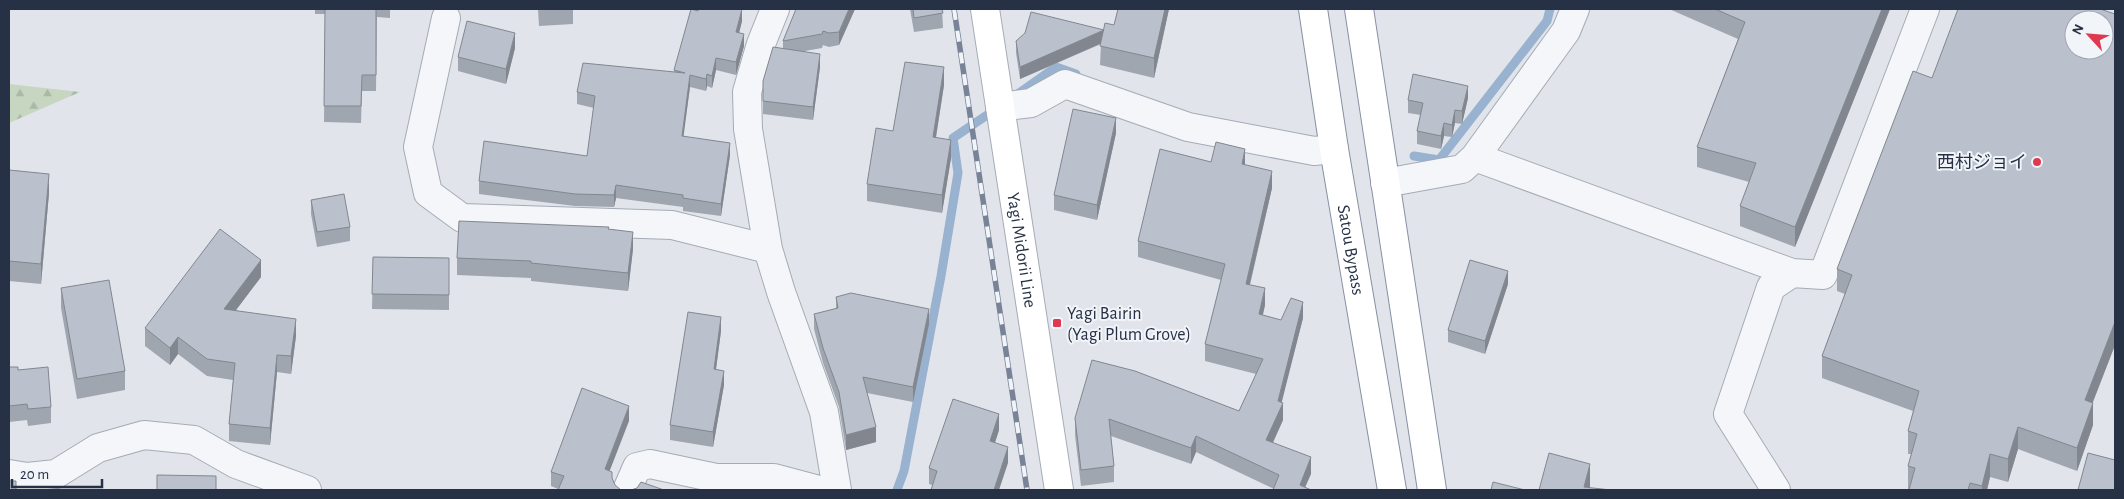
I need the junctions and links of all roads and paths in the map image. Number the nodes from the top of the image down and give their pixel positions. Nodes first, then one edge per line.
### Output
1 (775, 9) edge
2 (985, 9) edge
3 (1313, 9) edge
4 (1359, 9) edge
5 (1575, 9) edge
6 (1925, 9) edge
7 (446, 18) dead end
8 (1000, 107) junction
9 (1334, 149) junction
10 (1475, 157) junction
11 (1385, 183) junction
12 (768, 249) junction
13 (1792, 273) junction
14 (9, 474) edge
15 (307, 490) edge
16 (627, 490) edge
17 (819, 490) edge
18 (837, 490) edge
19 (1058, 490) edge
20 (1392, 490) edge
21 (1432, 490) edge
22 (1776, 490) edge

1 - 12 street
2 - 8 main road, Yagi Midorii Line
3 - 9 main road, Satou Bypass
4 - 11 main road
5 - 10 street
6 - 13 street
7 - 12 street
8 - 9 street
8 - 19 main road, Yagi Midorii Line
9 - 20 main road, Satou Bypass
10 - 11 street
10 - 13 street
11 - 21 main road
12 - 18 street
13 - 22 street
14 - 15 street
16 - 17 street

